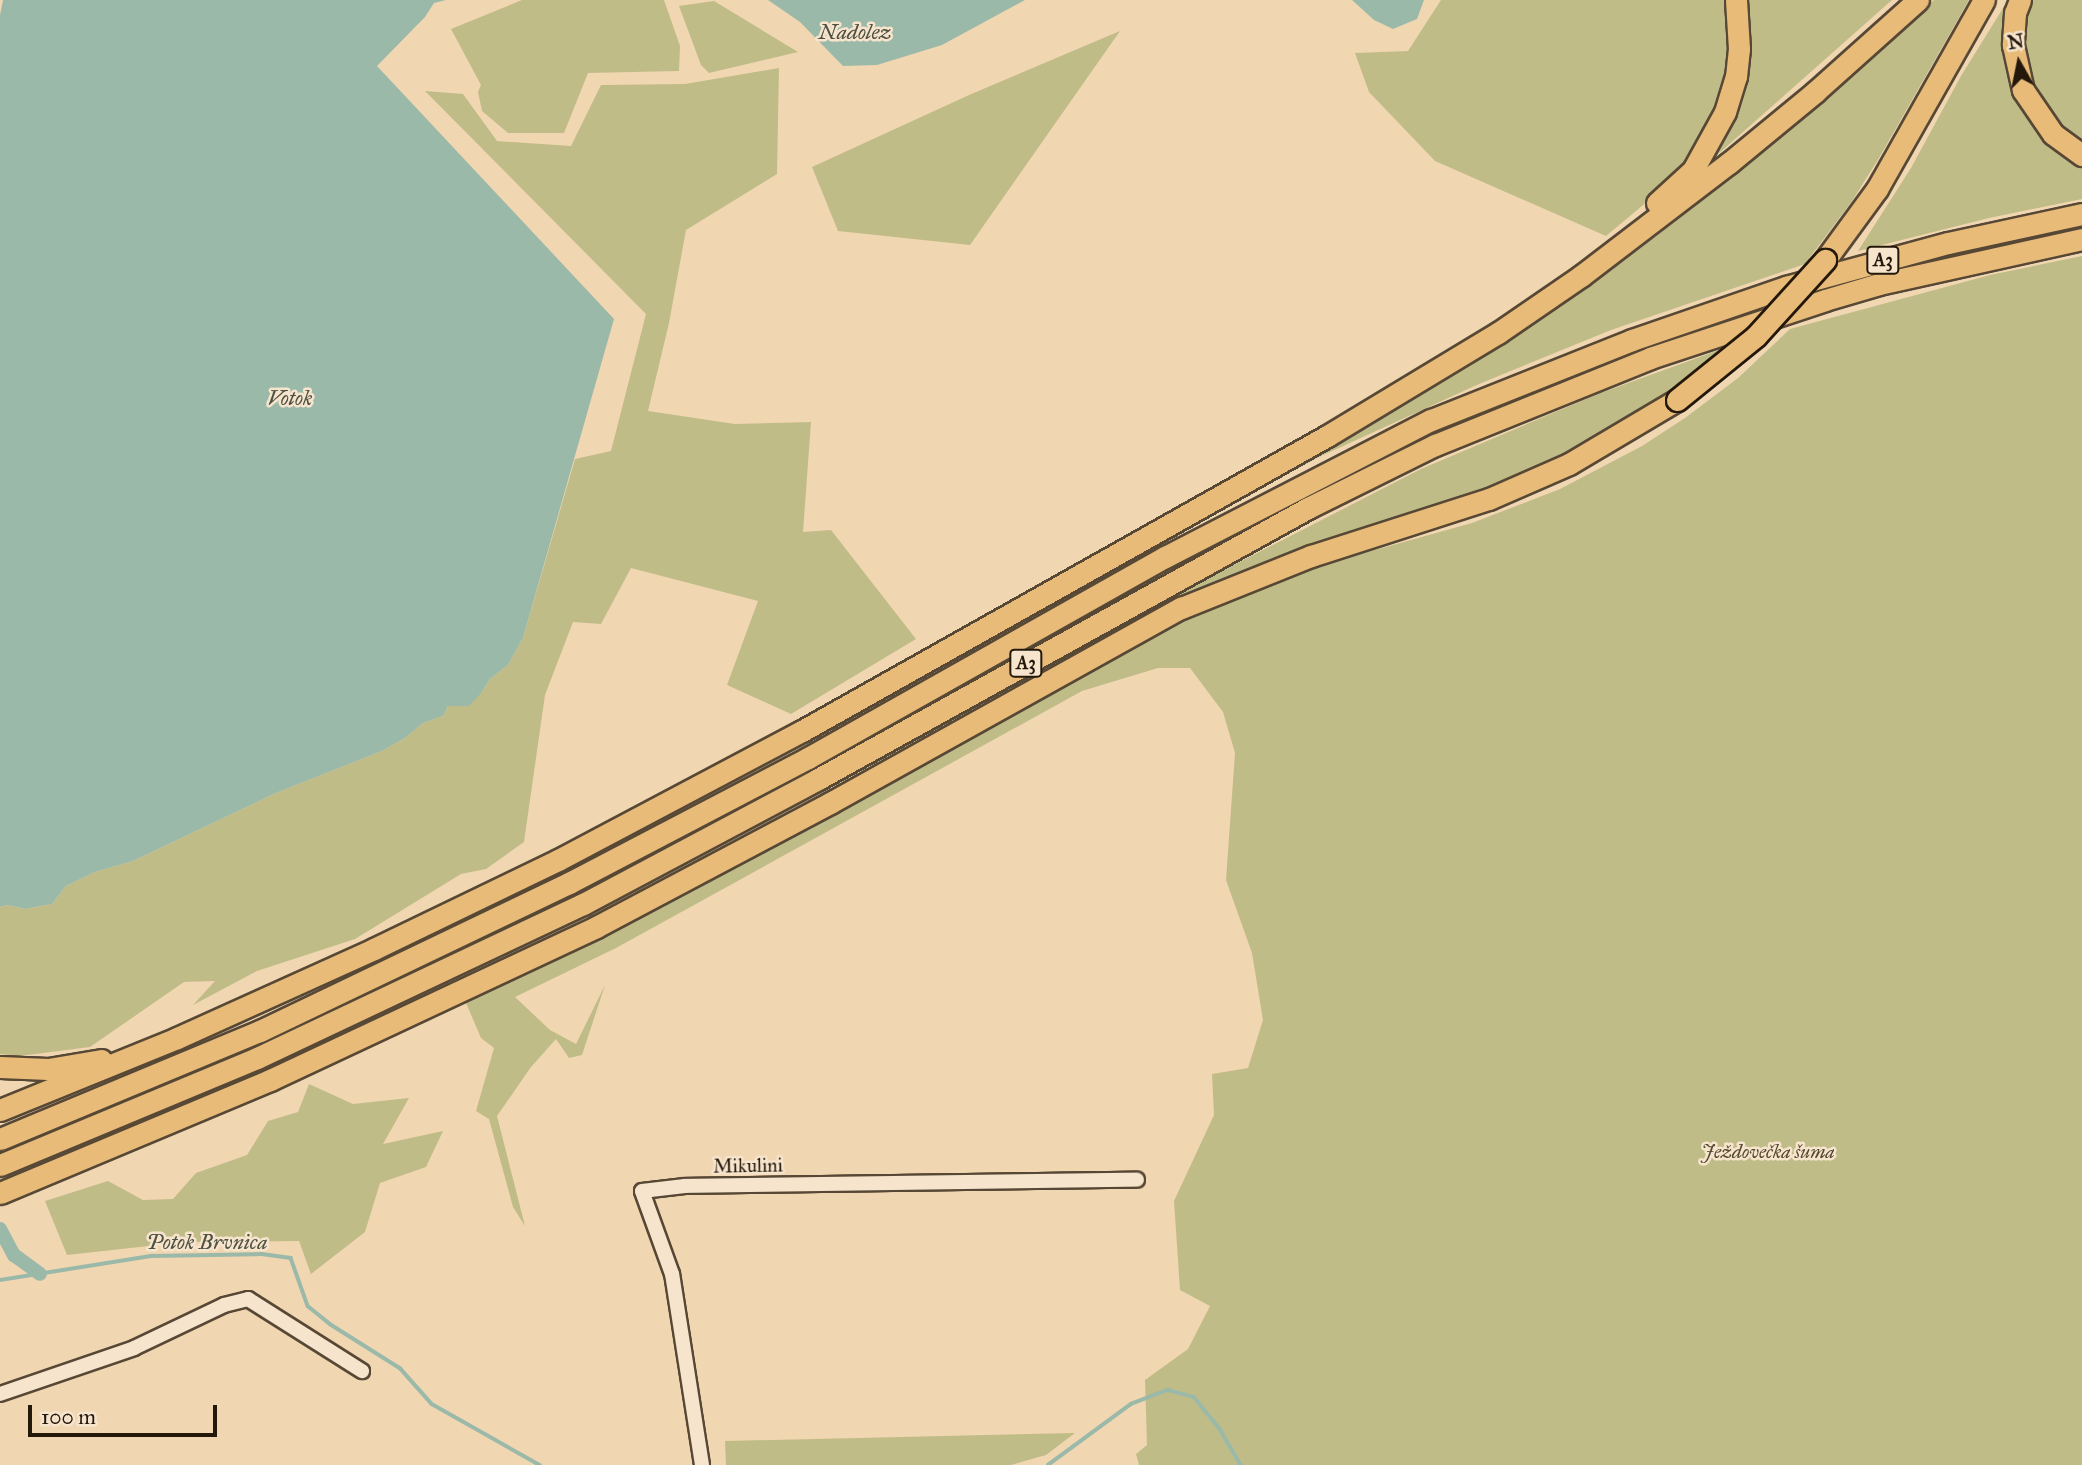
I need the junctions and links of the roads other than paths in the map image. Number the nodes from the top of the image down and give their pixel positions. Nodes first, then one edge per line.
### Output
1 (1736, 0) edge
2 (1918, 0) edge
3 (1984, 0) edge
4 (2001, 0) edge
5 (2020, 0) edge
6 (1931, 89) junction
7 (2082, 155) edge
8 (2082, 214) edge
9 (2082, 239) edge
10 (1581, 276) junction
11 (177, 1038) junction
12 (0, 1067) edge
13 (0, 1110) edge
14 (0, 1139) edge
15 (0, 1165) edge
16 (1137, 1180) dead end
17 (0, 1193) edge
18 (362, 1371) dead end
19 (0, 1394) edge
20 (702, 1465) edge

1 - 10 highway
2 - 10 highway
3 - 6 highway
4 - 6 highway
5 - 7 highway
6 - 17 highway, bridge
8 - 14 highway, A3
9 - 15 highway, A3
10 - 11 highway
11 - 12 highway
11 - 13 highway
16 - 20 street, Mikulini
18 - 19 street

